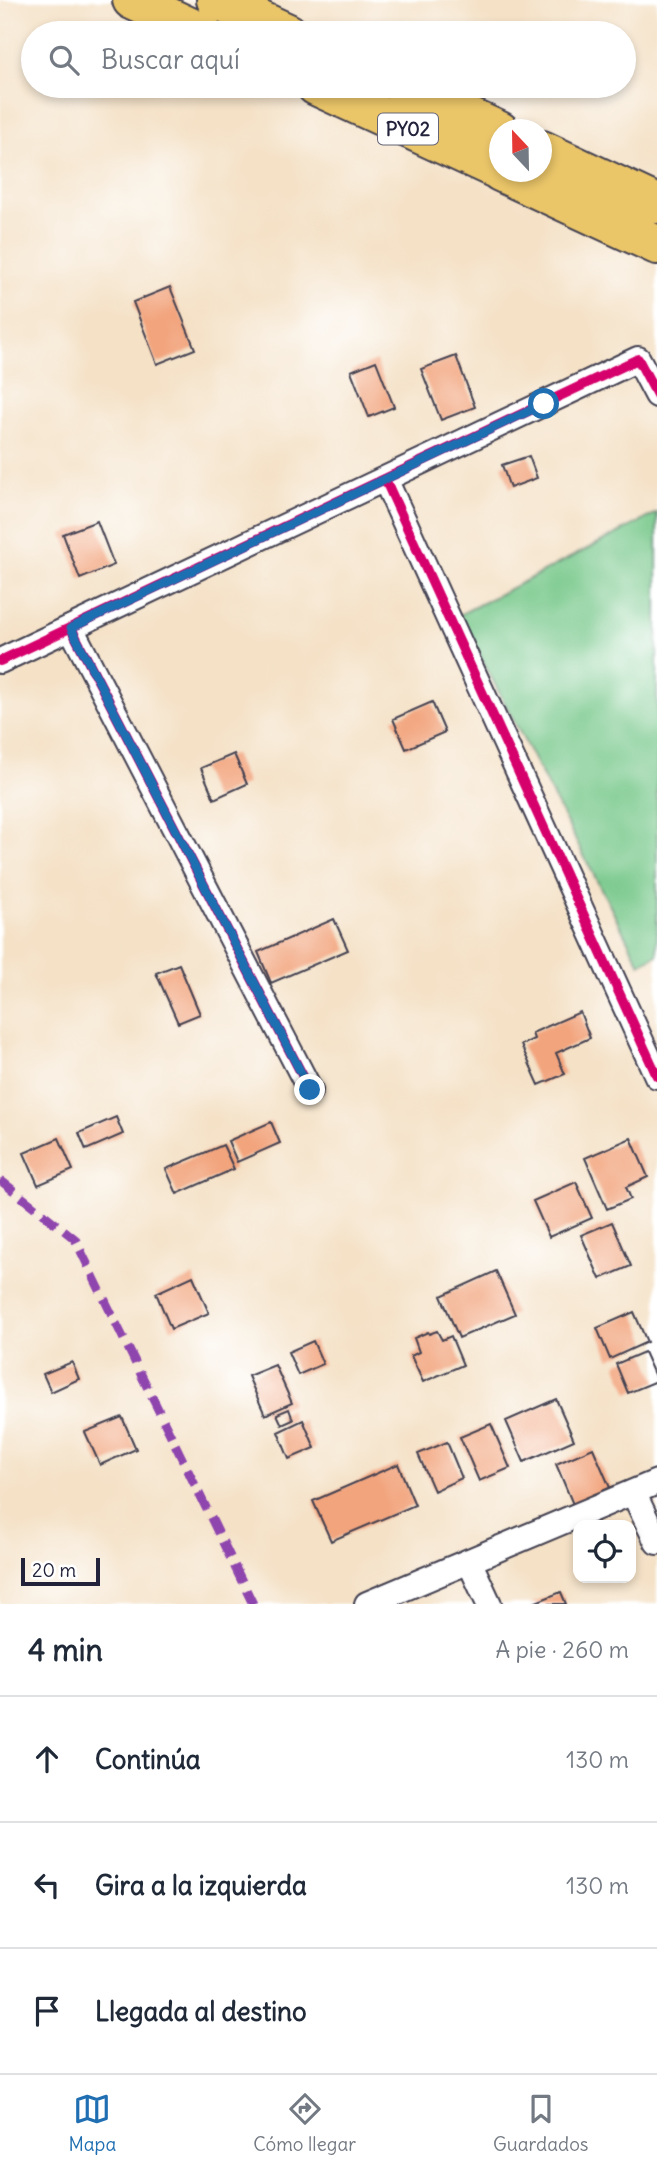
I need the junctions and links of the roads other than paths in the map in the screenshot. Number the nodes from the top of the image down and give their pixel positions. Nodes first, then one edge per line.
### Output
1 (132, 0) edge
2 (216, 0) edge
3 (177, 21) edge
4 (262, 21) edge
5 (342, 98) edge
6 (428, 98) edge
7 (489, 126) edge
8 (552, 155) edge
9 (489, 166) edge
10 (523, 182) edge
11 (657, 204) edge
12 (657, 245) edge
13 (657, 394) edge
14 (385, 479) junction
15 (71, 628) junction
16 (0, 661) edge
17 (657, 1076) edge
18 (310, 1090) dead end
19 (657, 1482) edge
20 (633, 1492) junction
21 (657, 1542) edge
22 (469, 1562) junction
23 (368, 1604) edge
24 (489, 1604) edge

1 - 3 highway
2 - 4 highway
5 - 9 highway, PY02
6 - 7 highway, PY02
8 - 11 highway
10 - 12 highway, PY02
13 - 14 street
14 - 15 street
14 - 17 street
15 - 16 street
15 - 18 street
19 - 20 street
20 - 21 street
20 - 22 street
22 - 23 street
22 - 24 street

